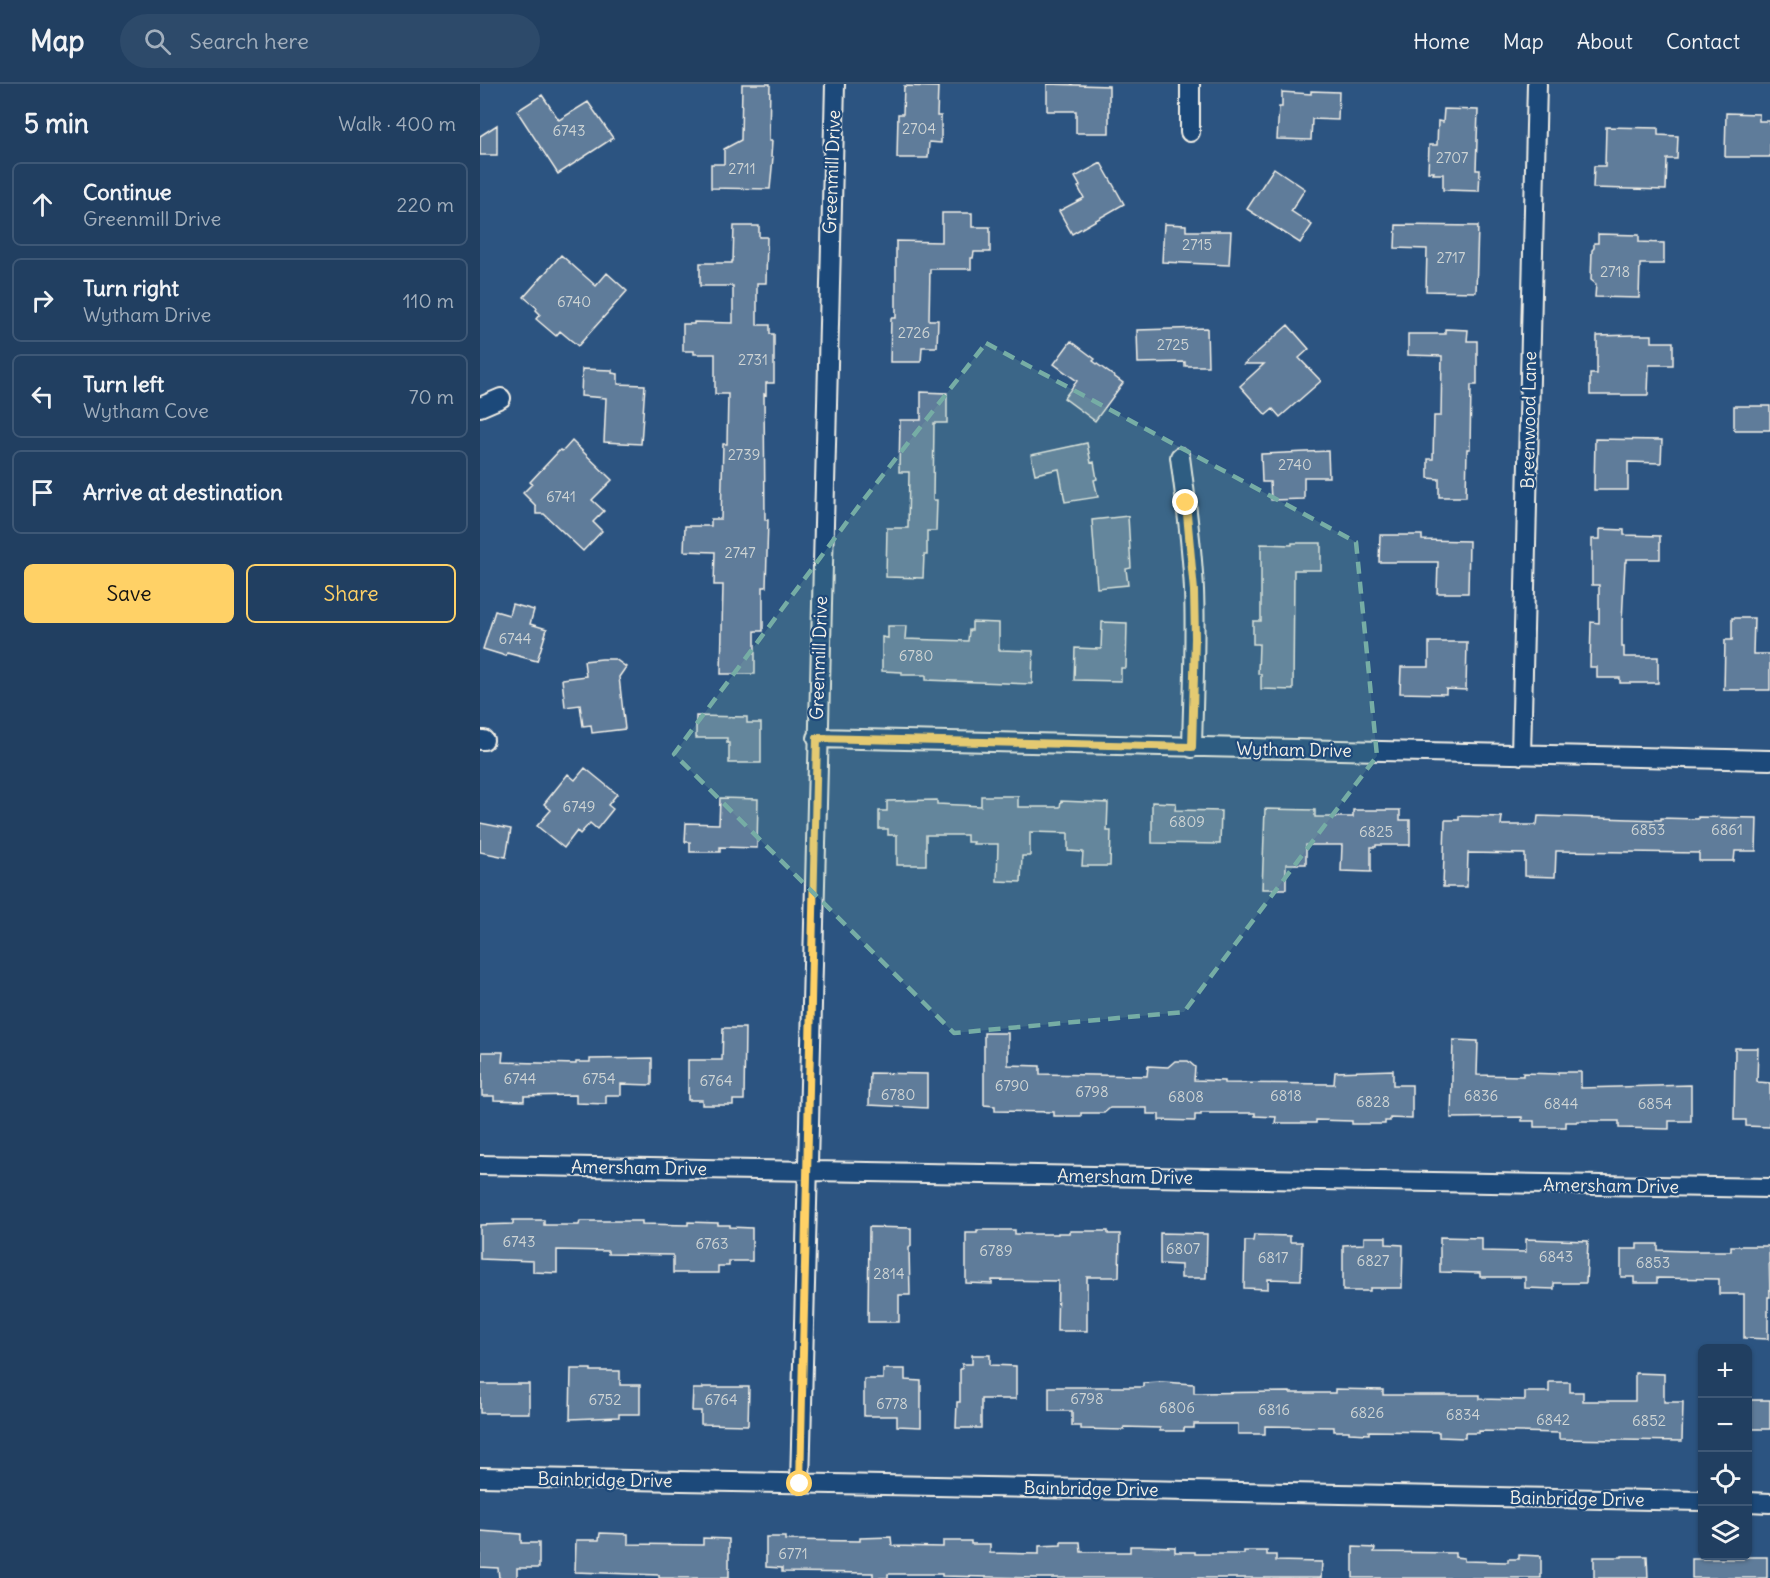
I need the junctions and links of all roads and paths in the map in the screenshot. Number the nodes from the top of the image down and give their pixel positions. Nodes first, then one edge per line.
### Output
1 (835, 84) edge
2 (1190, 84) edge
3 (1538, 84) edge
4 (1190, 132) dead end
5 (501, 398) dead end
6 (480, 406) edge
7 (1180, 457) dead end
8 (817, 738) junction
9 (1192, 747) junction
10 (1521, 755) junction
11 (1770, 760) edge
12 (480, 1165) edge
13 (807, 1172) junction
14 (1770, 1188) edge
15 (480, 1477) edge
16 (800, 1484) junction
17 (1698, 1501) edge
18 (1752, 1502) edge
19 (1770, 1503) edge

1 - 8 street, Greenmill Drive
2 - 4 street
3 - 10 street, Breenwood Lane
5 - 6 street
7 - 9 street
8 - 9 street, Wytham Drive
8 - 13 street, Greenmill Drive
9 - 10 street, Wytham Drive
10 - 11 street, Wytham Drive
12 - 13 street, Amersham Drive
13 - 14 street, Amersham Drive
13 - 16 street, Greenmill Drive
15 - 16 street, Bainbridge Drive
16 - 17 street, Bainbridge Drive
18 - 19 street

